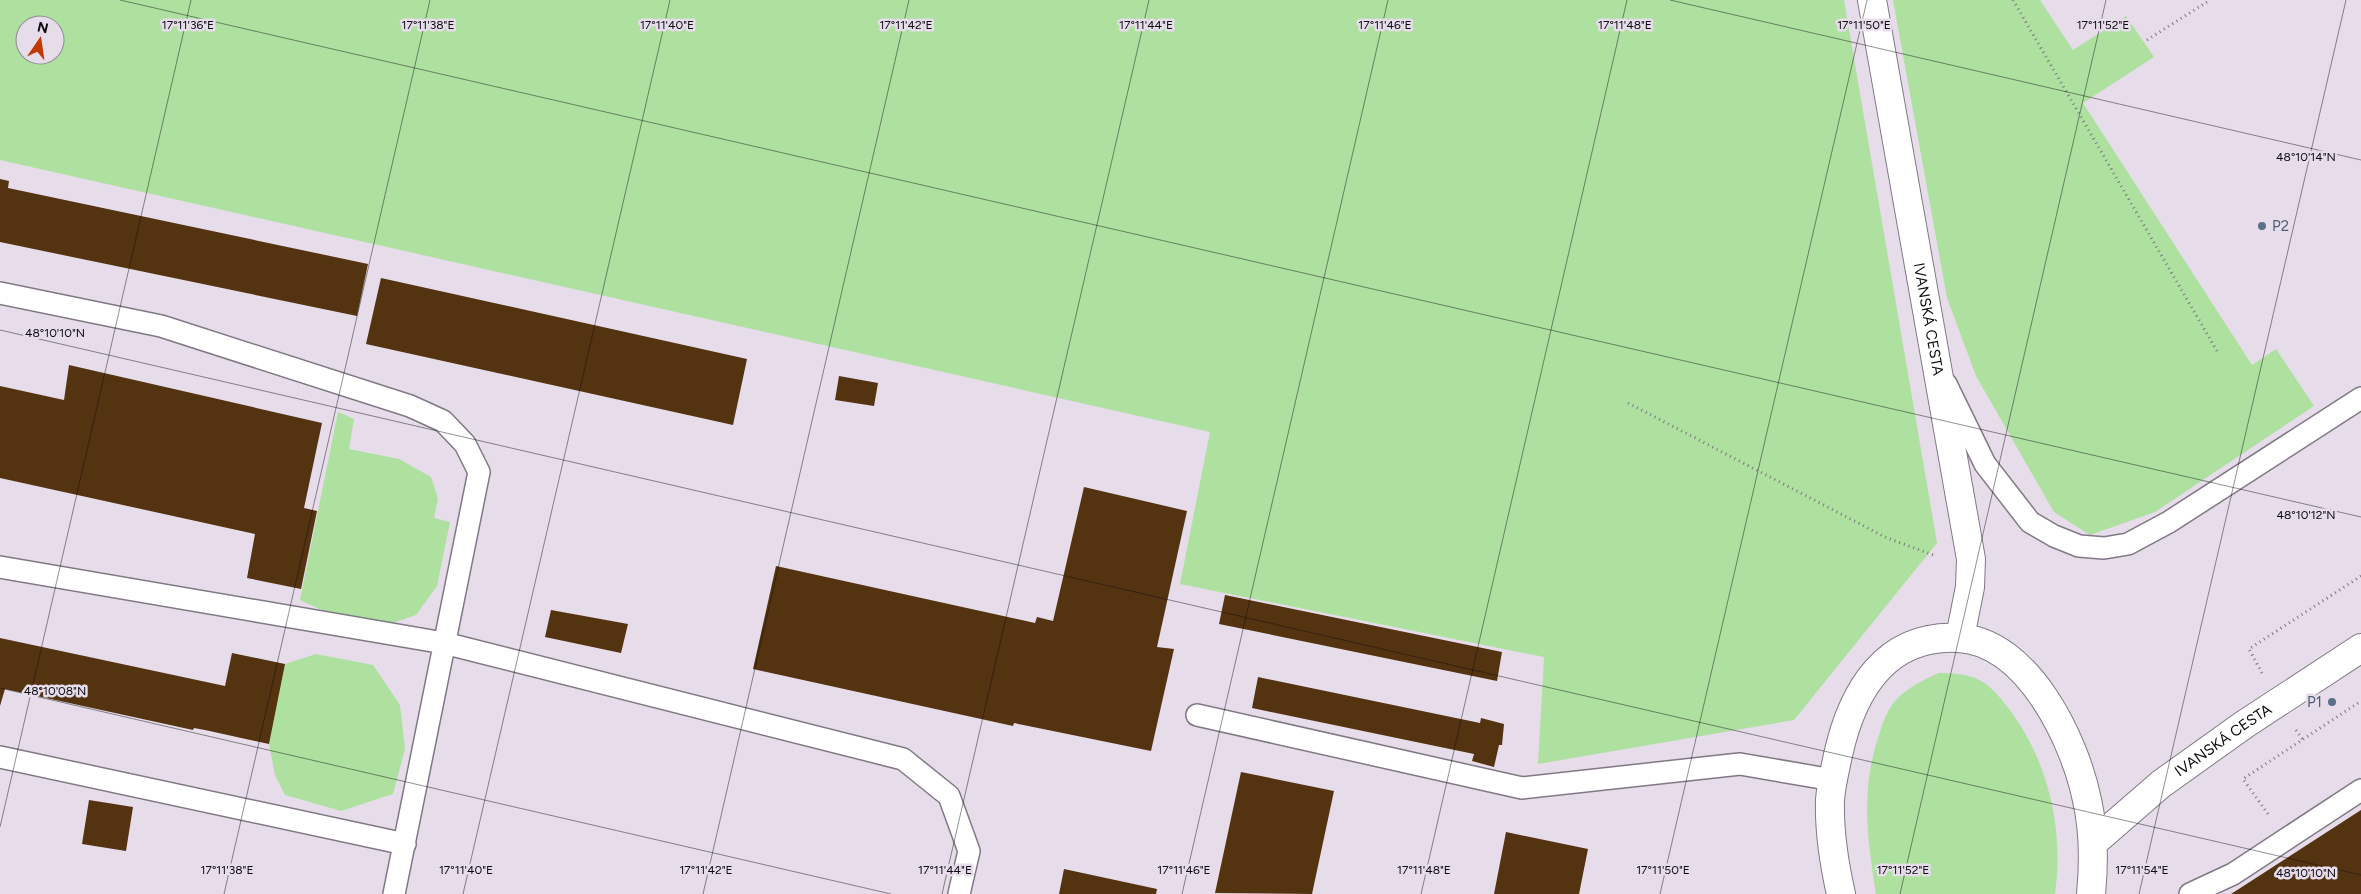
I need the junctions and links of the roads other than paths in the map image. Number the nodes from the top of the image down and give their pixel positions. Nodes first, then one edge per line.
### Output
1 (1872, 0) edge
2 (0, 293) edge
3 (1937, 366) junction
4 (2361, 398) edge
5 (0, 567) edge
6 (1960, 638) junction
7 (444, 643) junction
8 (2361, 648) edge
9 (1197, 714) dead end
10 (0, 758) edge
11 (1833, 780) junction
12 (2361, 790) edge
13 (2093, 843) junction
14 (405, 844) junction
15 (394, 894) edge
16 (960, 894) edge
17 (1841, 894) edge
18 (2091, 894) edge
19 (2190, 894) edge

1 - 3 street, IVANSKÁ CESTA
2 - 7 lane
3 - 4 lane
3 - 6 street, IVANSKÁ CESTA
5 - 7 lane
6 - 11 street
6 - 13 street
7 - 14 lane
7 - 16 lane
8 - 13 street, IVANSKÁ CESTA
9 - 11 lane
10 - 14 lane
11 - 17 street
12 - 19 lane
13 - 18 street
14 - 15 lane

